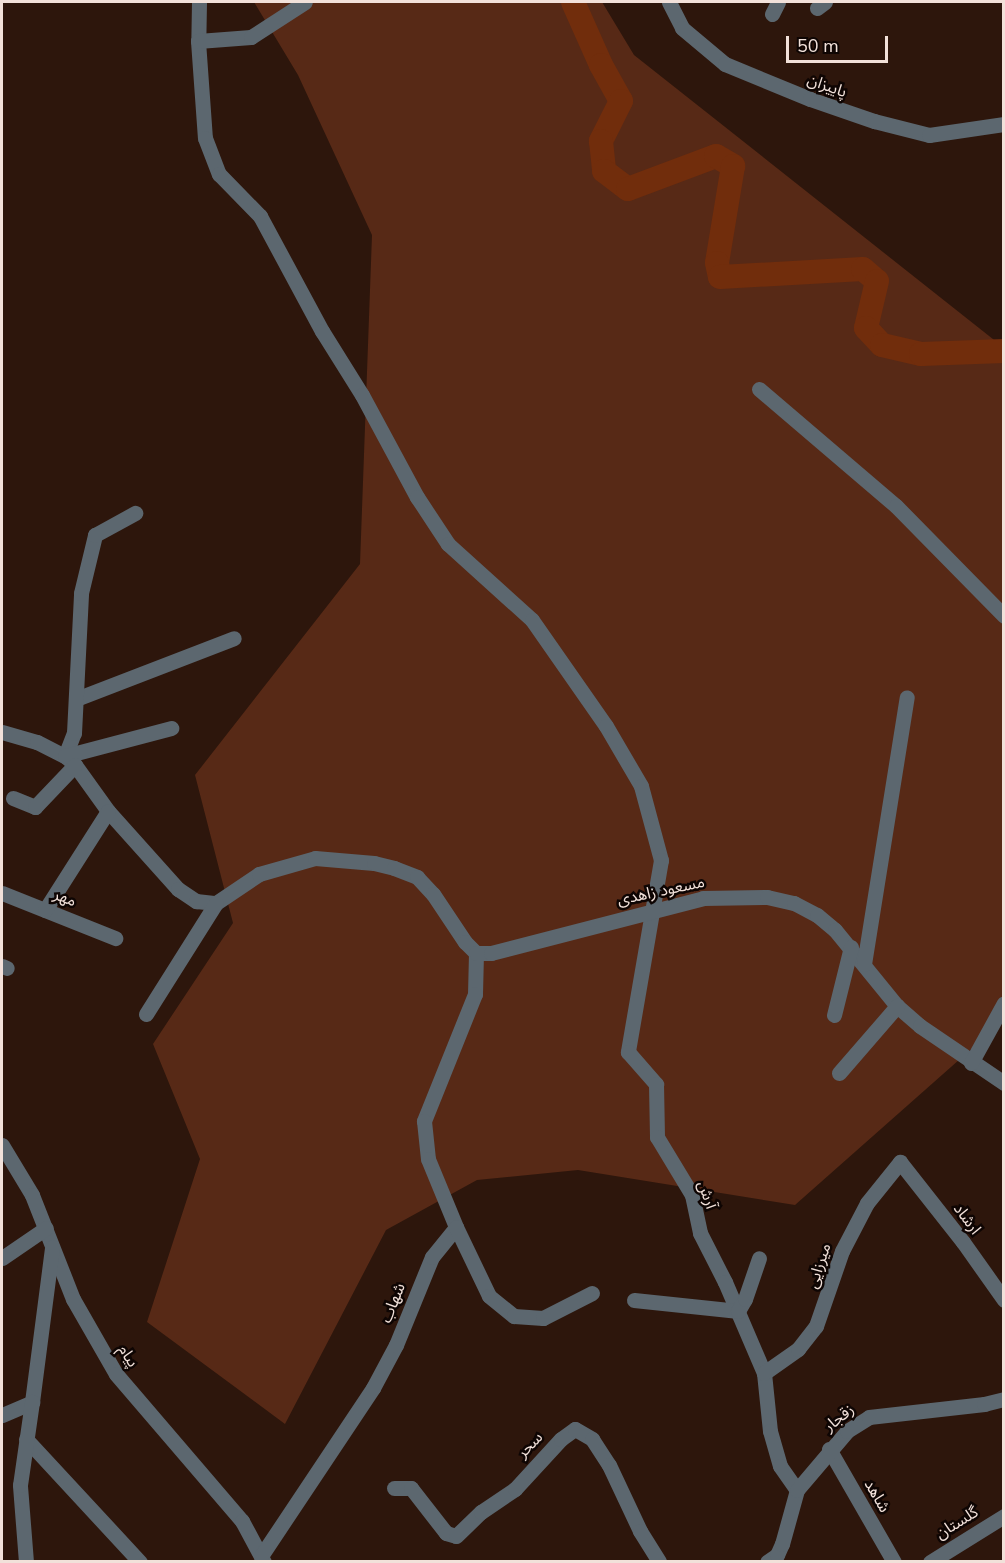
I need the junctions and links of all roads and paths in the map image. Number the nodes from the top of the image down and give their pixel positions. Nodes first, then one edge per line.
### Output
1 (199, 2) edge
2 (305, 2) edge
3 (669, 2) edge
4 (198, 40) junction
5 (1004, 124) edge
6 (759, 389) dead end
7 (135, 513) dead end
8 (1004, 616) edge
9 (234, 638) dead end
10 (907, 697) dead end
11 (76, 699) junction
12 (171, 728) dead end
13 (2, 732) edge
14 (70, 760) junction
15 (13, 798) dead end
16 (108, 810) junction
17 (2, 893) edge
18 (216, 903) junction
19 (654, 909) junction
20 (45, 910) junction
21 (115, 938) dead end
22 (851, 946) junction
23 (476, 953) junction
24 (864, 964) junction
25 (1004, 1003) edge
26 (897, 1006) junction
27 (146, 1014) dead end
28 (834, 1015) dead end
29 (971, 1063) junction
30 (838, 1073) dead end
31 (1004, 1083) edge
32 (2, 1145) edge
33 (900, 1162) joint
34 (456, 1227) junction
35 (45, 1228) junction
36 (52, 1246) junction
37 (2, 1258) edge
38 (759, 1258) dead end
39 (592, 1293) dead end
40 (634, 1300) dead end
41 (1004, 1300) edge
42 (738, 1311) junction
43 (764, 1373) junction
44 (1004, 1399) edge
45 (32, 1402) junction
46 (2, 1415) edge
47 (26, 1438) junction
48 (829, 1449) junction
49 (394, 1488) dead end
50 (797, 1490) junction
51 (1004, 1516) edge
52 (262, 1559) edge
53 (775, 1559) edge
54 (26, 1562) edge
55 (140, 1562) edge
56 (659, 1562) edge
57 (894, 1562) edge
58 (930, 1562) edge

1 - 4 street
2 - 4 street
3 - 5 street, پاییزان
4 - 19 street
6 - 8 street
7 - 11 street
9 - 11 street
10 - 24 street
11 - 14 street
12 - 14 street
13 - 14 street
14 - 15 street
14 - 16 street
16 - 18 street
16 - 20 street
17 - 20 street, مهر
18 - 23 street
18 - 27 street
19 - 22 street, مسعود زاهدی
19 - 23 street, مسعود زاهدی
19 - 42 street, آرش
20 - 21 street, مهر
22 - 24 street, مسعود زاهدی
22 - 28 street
23 - 34 street
24 - 26 street, مسعود زاهدی
25 - 29 street
26 - 29 street, مسعود زاهدی
26 - 30 street
29 - 31 street, مسعود زاهدی
32 - 35 street, پیام
33 - 41 street, ارشاد
33 - 43 street, میرزایی
34 - 39 street
34 - 52 street, شهاب
35 - 36 street, پیام
35 - 37 street
36 - 45 street
36 - 52 street, پیام
38 - 42 street
40 - 42 street
42 - 43 street, آرش
43 - 50 street, آرش
44 - 48 street, زقجار
45 - 46 street
45 - 47 street
47 - 54 street
47 - 55 street
48 - 50 street, زقجار
48 - 57 street, شاهد
49 - 56 street, سحر
50 - 53 street, زقجار
51 - 58 street, گلستان

